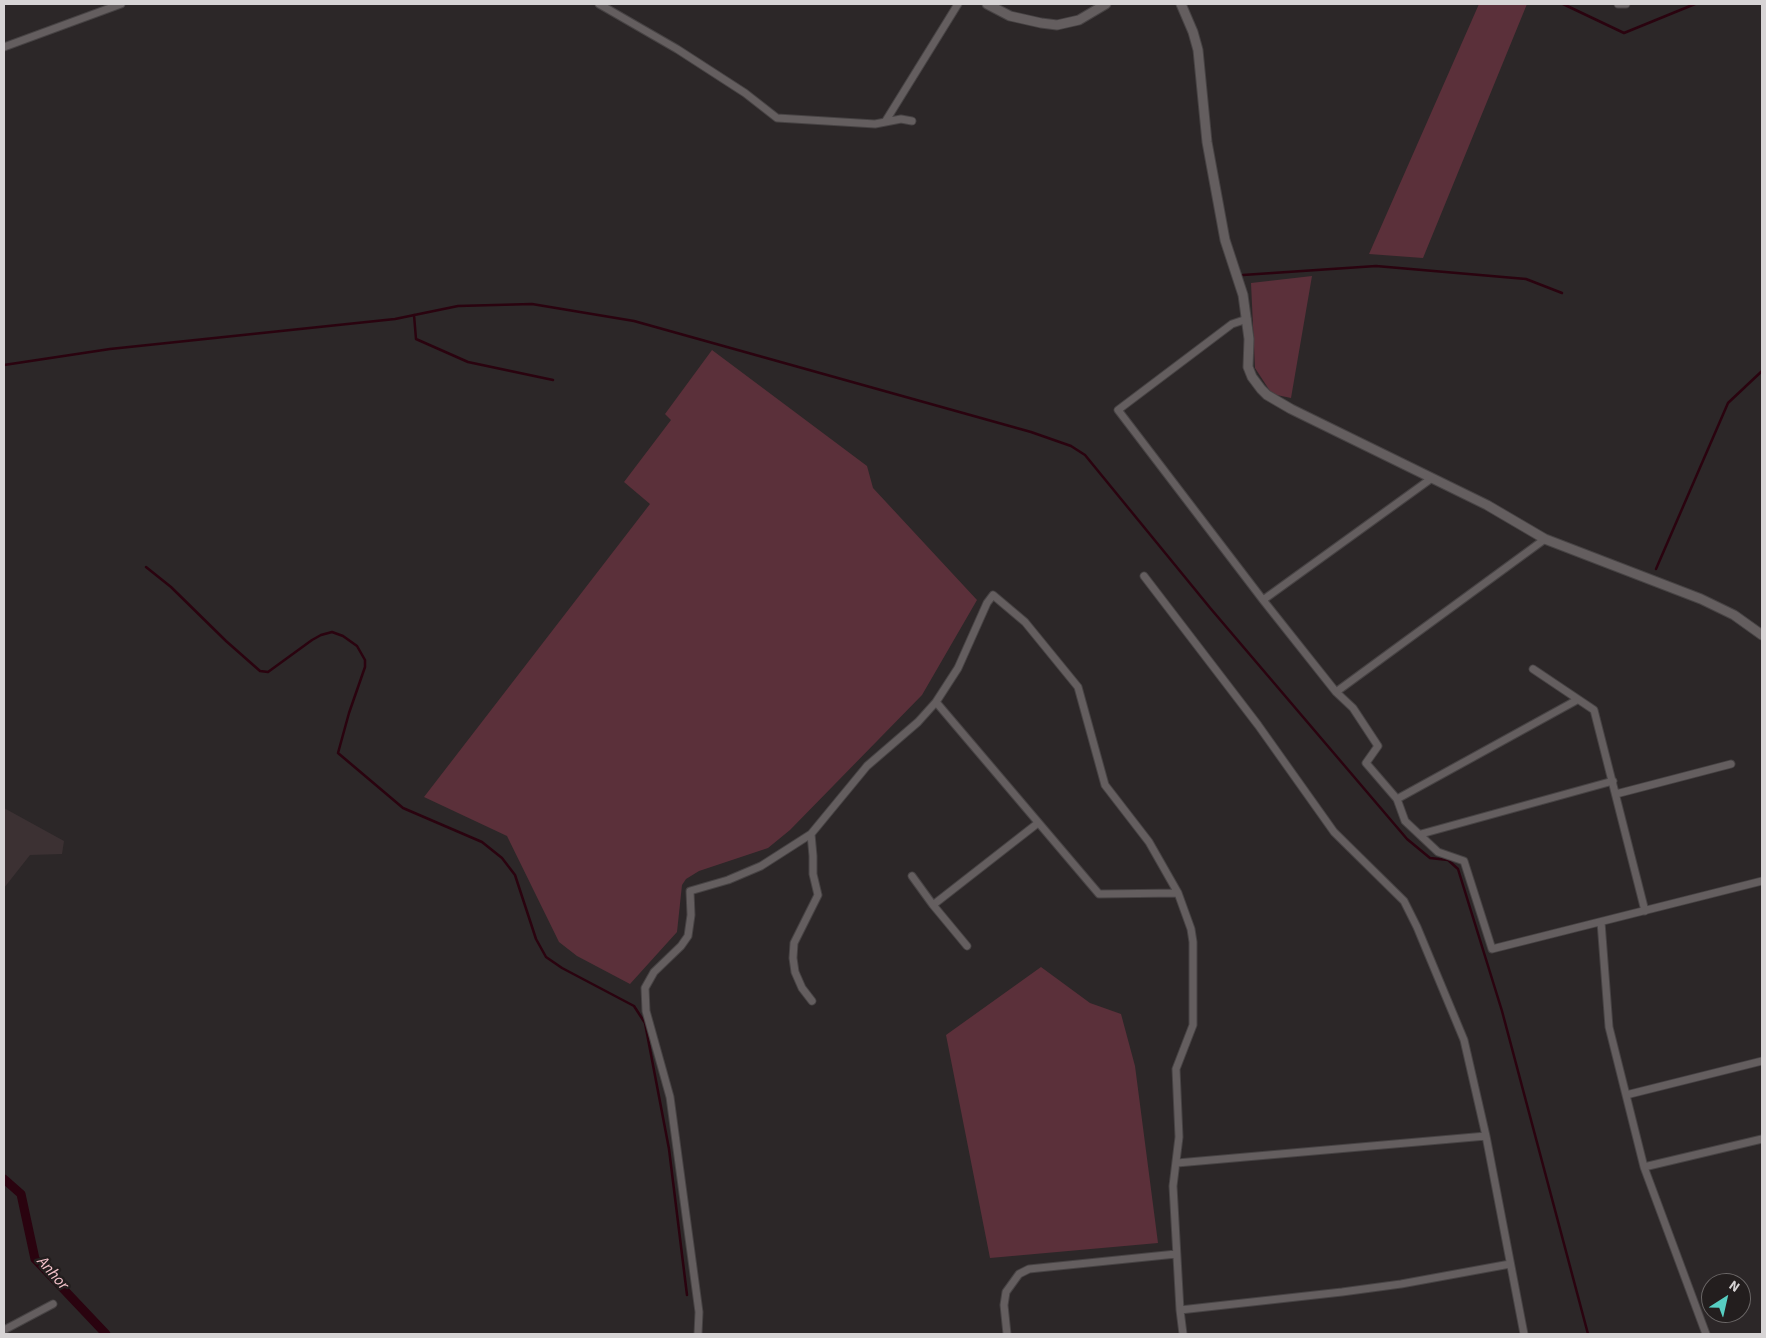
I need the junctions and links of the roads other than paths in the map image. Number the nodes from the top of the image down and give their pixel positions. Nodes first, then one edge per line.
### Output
1 (121, 4) edge
2 (599, 4) edge
3 (958, 4) edge
4 (987, 4) edge
5 (1106, 4) edge
6 (1181, 4) edge
7 (1618, 4) edge
8 (1626, 4) edge
9 (4, 47) edge
10 (912, 121) dead end
11 (886, 122) junction
12 (1247, 319) junction
13 (1432, 478) junction
14 (1544, 539) junction
15 (1144, 576) dead end
16 (1263, 600) junction
17 (1762, 635) edge
18 (1533, 669) dead end
19 (1336, 692) junction
20 (1577, 700) junction
21 (936, 702) junction
22 (1731, 764) dead end
23 (1613, 781) junction
24 (1616, 794) junction
25 (1397, 799) junction
26 (1038, 822) junction
27 (811, 834) junction
28 (1421, 834) junction
29 (912, 876) dead end
30 (1762, 881) edge
31 (1178, 893) junction
32 (933, 906) junction
33 (1645, 910) junction
34 (1601, 922) junction
35 (968, 946) dead end
36 (812, 1001) dead end
37 (1762, 1061) edge
38 (1626, 1094) junction
39 (1486, 1136) junction
40 (1762, 1139) edge
41 (1177, 1164) junction
42 (1644, 1167) junction
43 (1176, 1254) junction
44 (1510, 1264) junction
45 (53, 1304) dead end
46 (1180, 1310) junction
47 (4, 1330) edge
48 (698, 1334) edge
49 (1007, 1334) edge
50 (1183, 1334) edge
51 (1524, 1334) edge
52 (1706, 1334) edge

1 - 9 street
2 - 11 street
3 - 11 street
4 - 5 street
6 - 12 street
7 - 8 street
10 - 11 street
12 - 13 street
12 - 16 street
13 - 14 street
13 - 16 street
14 - 17 street
14 - 19 street
15 - 39 street
16 - 19 street
18 - 20 street
19 - 25 street
20 - 23 street
20 - 25 street
21 - 26 street
21 - 27 street
21 - 31 street
22 - 24 street
23 - 24 street
23 - 28 street
24 - 33 street
25 - 28 street
26 - 31 street
26 - 32 street
27 - 36 street
27 - 48 street
28 - 34 street
29 - 32 street
30 - 33 street
31 - 41 street
32 - 35 street
33 - 34 street
34 - 38 street
37 - 38 street
38 - 42 street
39 - 41 street
39 - 44 street
40 - 42 street
41 - 43 street
42 - 52 street
43 - 46 street
43 - 49 street
44 - 46 street
44 - 51 street
45 - 47 street
46 - 50 street

